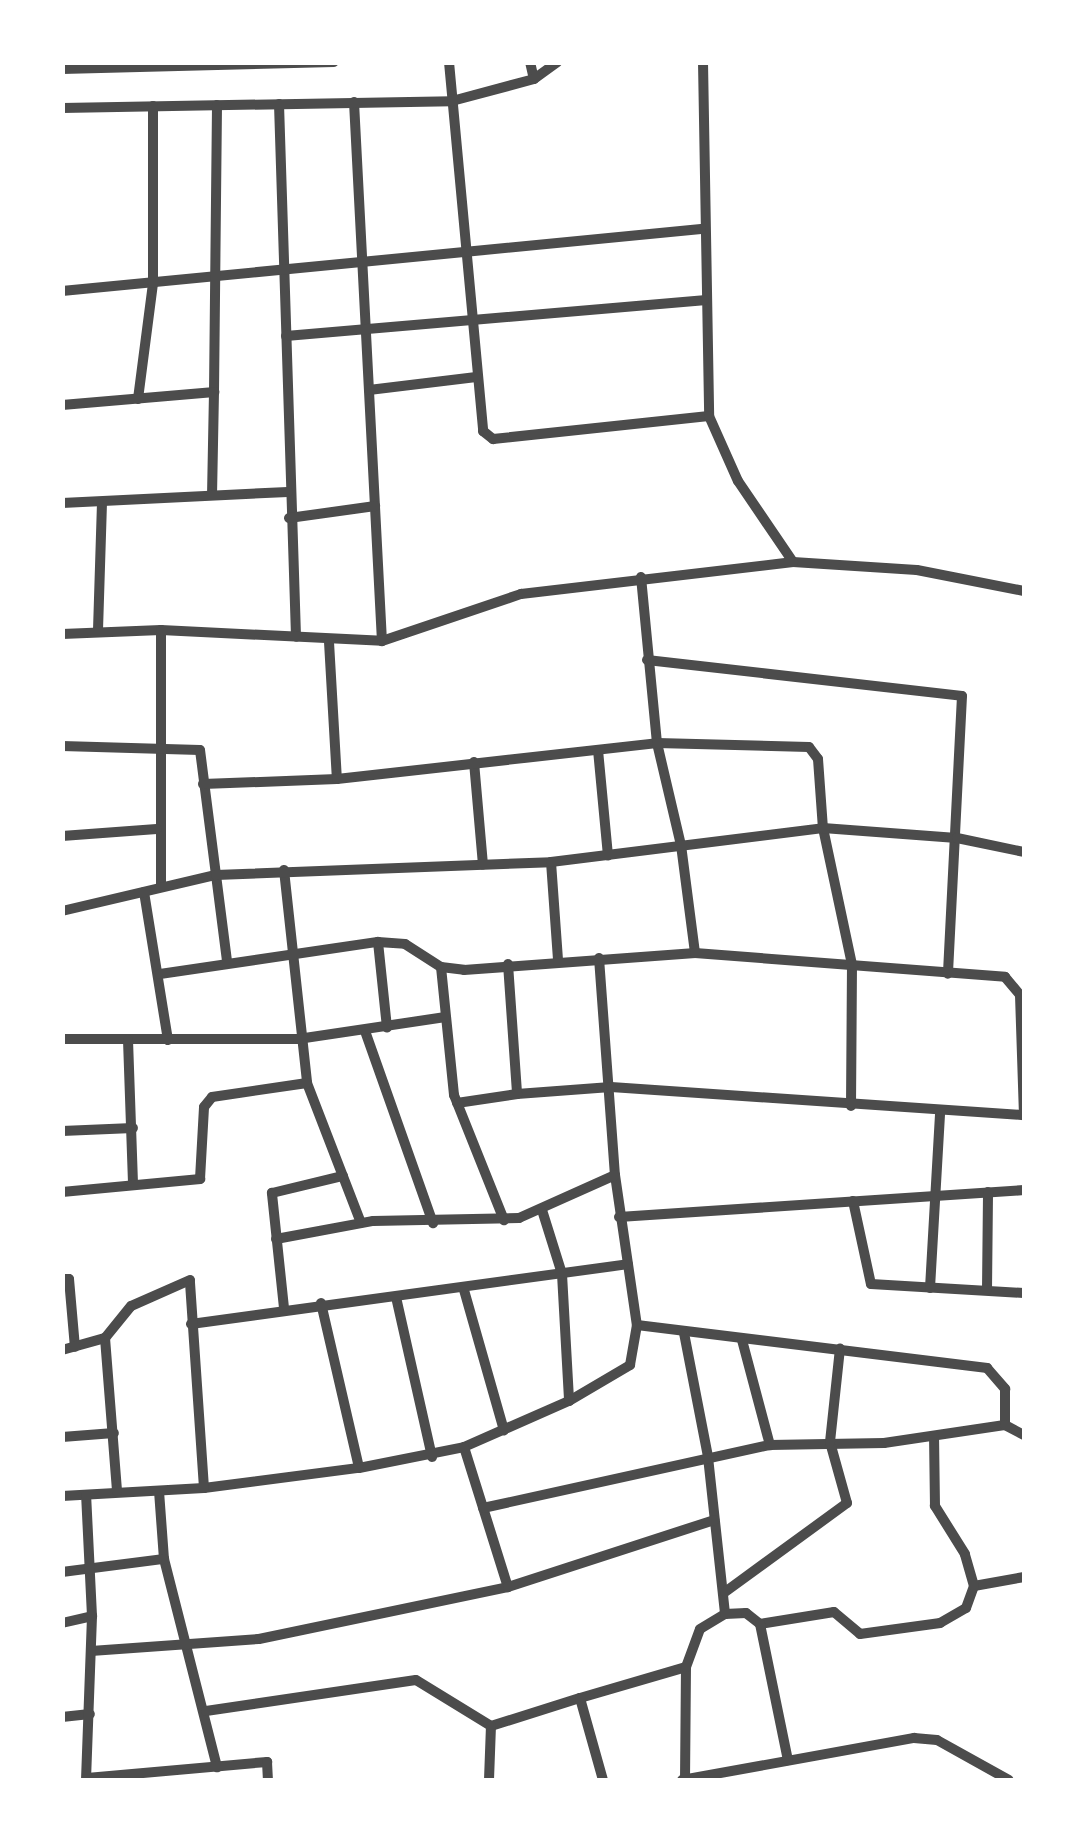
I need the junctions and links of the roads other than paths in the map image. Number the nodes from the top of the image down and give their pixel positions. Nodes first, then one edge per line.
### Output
1 (334, 62) edge
2 (449, 62) edge
3 (530, 62) edge
4 (556, 62) edge
5 (703, 62) edge
6 (279, 63) edge
7 (184, 64) edge
8 (91, 65) edge
9 (62, 69) edge
10 (534, 79) junction
11 (452, 101) junction
12 (354, 102) junction
13 (279, 104) junction
14 (217, 105) junction
15 (153, 106) junction
16 (62, 108) edge
17 (701, 229) junction
18 (466, 251) junction
19 (362, 261) junction
20 (284, 270) junction
21 (216, 278) junction
22 (153, 283) junction
23 (62, 291) edge
24 (703, 300) junction
25 (471, 320) junction
26 (366, 328) junction
27 (286, 336) junction
28 (476, 377) junction
29 (369, 390) junction
30 (214, 392) junction
31 (138, 399) junction
32 (62, 405) edge
33 (709, 416) junction
34 (288, 492) junction
35 (212, 496) junction
36 (102, 502) junction
37 (62, 504) edge
38 (374, 506) junction
39 (289, 518) junction
40 (792, 562) junction
41 (641, 577) junction
42 (1024, 591) edge
43 (98, 630) junction
44 (161, 630) junction
45 (62, 634) edge
46 (296, 637) junction
47 (382, 641) junction
48 (329, 642) junction
49 (647, 660) junction
50 (657, 742) junction
51 (62, 746) edge
52 (158, 750) junction
53 (598, 750) junction
54 (474, 762) junction
55 (337, 780) junction
56 (203, 784) junction
57 (823, 828) junction
58 (157, 830) junction
59 (62, 836) edge
60 (957, 838) junction
61 (681, 845) junction
62 (1024, 852) edge
63 (608, 856) junction
64 (551, 862) junction
65 (483, 864) junction
66 (284, 870) junction
67 (216, 875) junction
68 (161, 887) junction
69 (144, 892) junction
70 (62, 911) edge
71 (378, 942) junction
72 (290, 951) junction
73 (695, 953) junction
74 (599, 958) junction
75 (558, 960) junction
76 (227, 962) junction
77 (508, 964) junction
78 (852, 964) junction
79 (441, 967) junction
80 (160, 974) junction
81 (948, 974) junction
82 (445, 1017) junction
83 (387, 1028) junction
84 (365, 1031) junction
85 (62, 1039) edge
86 (298, 1039) junction
87 (128, 1040) junction
88 (168, 1040) junction
89 (307, 1084) junction
90 (610, 1087) junction
91 (516, 1094) junction
92 (457, 1103) junction
93 (851, 1106) junction
94 (940, 1112) junction
95 (1024, 1115) edge
96 (133, 1128) junction
97 (62, 1131) edge
98 (614, 1175) junction
99 (343, 1176) junction
100 (133, 1185) junction
101 (1024, 1190) edge
102 (62, 1192) edge
103 (988, 1192) junction
104 (935, 1195) junction
105 (854, 1201) junction
106 (542, 1210) junction
107 (619, 1217) junction
108 (504, 1220) junction
109 (360, 1223) junction
110 (433, 1223) junction
111 (276, 1240) junction
112 (628, 1264) junction
113 (562, 1274) junction
114 (62, 1279) edge
115 (930, 1288) junction
116 (464, 1290) junction
117 (987, 1290) junction
118 (1024, 1293) edge
119 (396, 1298) junction
120 (321, 1303) junction
121 (284, 1308) junction
122 (192, 1324) junction
123 (637, 1325) junction
124 (684, 1333) junction
125 (105, 1338) junction
126 (742, 1340) junction
127 (69, 1348) edge
128 (840, 1349) junction
129 (569, 1401) junction
130 (1005, 1426) junction
131 (504, 1430) junction
132 (114, 1433) junction
133 (934, 1436) junction
134 (1024, 1436) edge
135 (62, 1437) edge
136 (830, 1442) junction
137 (770, 1445) junction
138 (464, 1448) junction
139 (432, 1457) junction
140 (708, 1457) junction
141 (359, 1468) junction
142 (204, 1488) junction
143 (158, 1491) junction
144 (117, 1492) junction
145 (86, 1495) junction
146 (62, 1496) edge
147 (483, 1508) junction
148 (714, 1520) junction
149 (164, 1560) junction
150 (87, 1570) junction
151 (62, 1572) edge
152 (1024, 1577) edge
153 (974, 1586) junction
154 (508, 1587) junction
155 (725, 1592) junction
156 (725, 1614) junction
157 (92, 1616) junction
158 (62, 1623) edge
159 (760, 1624) junction
160 (188, 1645) junction
161 (91, 1651) junction
162 (686, 1667) junction
163 (580, 1698) junction
164 (206, 1712) junction
165 (90, 1714) junction
166 (62, 1717) edge
167 (491, 1726) junction
168 (788, 1760) junction
169 (217, 1767) junction
170 (86, 1779) edge
171 (268, 1780) edge
172 (487, 1780) edge
173 (603, 1780) edge
174 (684, 1780) edge
175 (1009, 1780) edge

1 - 6 street
2 - 11 street
3 - 10 street
4 - 10 street
5 - 17 street
6 - 7 street
7 - 8 street
8 - 9 street
10 - 11 street
11 - 12 street
11 - 18 street
12 - 13 street
12 - 19 street
13 - 14 street
13 - 20 street
14 - 15 street
14 - 21 street
15 - 16 street
15 - 22 street
17 - 18 street
17 - 24 street
18 - 19 street
18 - 25 street
19 - 20 street
19 - 26 street
20 - 21 street
20 - 27 street
21 - 22 street
21 - 30 street
22 - 23 street
22 - 31 street
24 - 25 street
24 - 33 street
25 - 26 street
25 - 28 street
26 - 27 street
26 - 29 street
27 - 34 street
28 - 29 street
28 - 33 street
29 - 38 street
30 - 31 street
30 - 35 street
31 - 32 street
33 - 40 street
34 - 35 street
34 - 39 street
35 - 36 street
36 - 37 street
36 - 43 street
38 - 39 street
38 - 47 street
39 - 46 street
40 - 41 street
40 - 42 street
41 - 47 street
41 - 49 street
43 - 44 street
43 - 45 street
44 - 46 street
44 - 52 street
46 - 48 street
47 - 48 street
48 - 55 street
49 - 50 street
49 - 60 street
50 - 53 street
50 - 57 street
50 - 61 street
51 - 52 street
52 - 56 street
52 - 58 street
53 - 54 street
53 - 63 street
54 - 55 street
54 - 65 street
55 - 56 street
56 - 67 street
57 - 60 street
57 - 61 street
57 - 78 street
58 - 59 street
58 - 68 street
60 - 62 street
60 - 81 street
61 - 63 street
61 - 73 street
63 - 64 street
64 - 65 street
64 - 75 street
65 - 66 street
66 - 67 street
66 - 72 street
67 - 68 street
67 - 76 street
68 - 69 street
69 - 70 street
69 - 80 street
71 - 72 street
71 - 79 street
71 - 83 street
72 - 76 street
72 - 86 street
73 - 74 street
73 - 78 street
74 - 75 street
74 - 90 street
75 - 77 street
76 - 80 street
77 - 79 street
77 - 91 street
78 - 81 street
78 - 93 street
79 - 82 street
80 - 88 street
81 - 95 street
82 - 83 street
82 - 92 street
83 - 84 street
84 - 86 street
84 - 110 street
85 - 87 street
86 - 88 street
86 - 89 street
87 - 88 street
87 - 96 street
89 - 99 street
89 - 100 street
90 - 91 street
90 - 93 street
90 - 98 street
91 - 92 street
92 - 108 street
93 - 94 street
94 - 95 street
94 - 104 street
96 - 97 street
96 - 100 street
98 - 106 street
98 - 107 street
99 - 109 street
99 - 111 street
100 - 102 street
101 - 103 street
103 - 104 street
103 - 117 street
104 - 105 street
104 - 115 street
105 - 107 street
105 - 115 street
106 - 108 street
106 - 113 street
107 - 112 street
108 - 110 street
109 - 110 street
109 - 111 street
111 - 121 street
112 - 113 street
112 - 123 street
113 - 116 street
113 - 129 street
114 - 127 street
115 - 117 street
116 - 119 street
116 - 131 street
117 - 118 street
119 - 120 street
119 - 139 street
120 - 121 street
120 - 141 street
121 - 122 street
122 - 125 street
122 - 142 street
123 - 124 street
123 - 129 street
124 - 126 street
124 - 140 street
125 - 127 street
125 - 132 street
126 - 128 street
126 - 137 street
128 - 130 street
128 - 136 street
129 - 131 street
130 - 133 street
130 - 134 street
131 - 138 street
132 - 135 street
132 - 144 street
133 - 136 street
133 - 153 street
136 - 137 street
136 - 155 street
137 - 140 street
138 - 139 street
138 - 147 street
139 - 141 street
140 - 147 street
140 - 148 street
141 - 142 street
142 - 143 street
143 - 144 street
143 - 149 street
144 - 145 street
145 - 146 street
145 - 150 street
147 - 154 street
148 - 154 street
148 - 155 street
149 - 150 street
149 - 160 street
150 - 151 street
150 - 157 street
152 - 153 street
153 - 159 street
154 - 160 street
155 - 156 street
156 - 159 street
156 - 162 street
157 - 158 street
157 - 161 street
159 - 168 street
160 - 161 street
160 - 164 street
161 - 165 street
162 - 163 street
162 - 174 street
163 - 167 street
163 - 173 street
164 - 167 street
164 - 169 street
165 - 166 street
165 - 170 street
167 - 172 street
168 - 174 street
168 - 175 street
169 - 170 street
169 - 171 street

